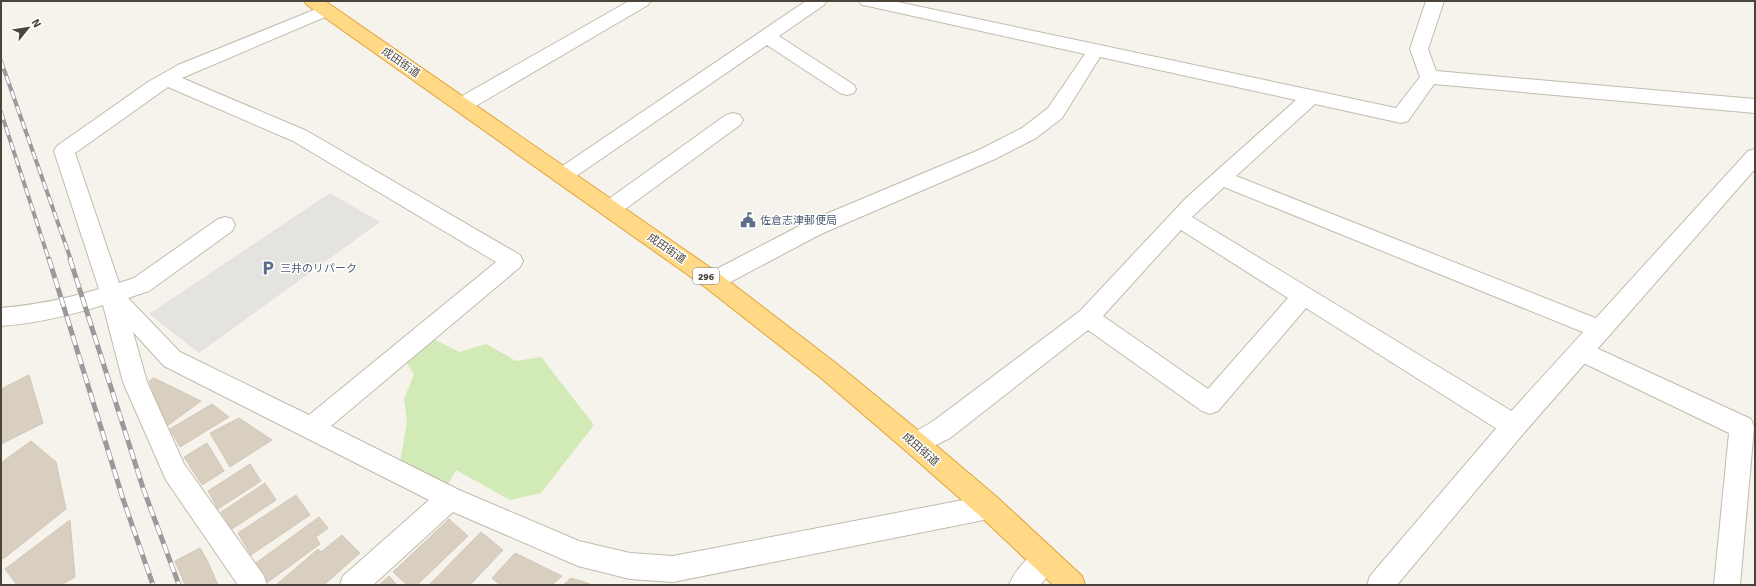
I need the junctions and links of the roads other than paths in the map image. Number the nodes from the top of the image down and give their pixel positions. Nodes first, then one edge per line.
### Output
1 (642, 1) edge
2 (818, 1) edge
3 (868, 1) edge
4 (1434, 1) edge
5 (320, 6) edge
6 (766, 36) junction
7 (1096, 50) junction
8 (1429, 77) junction
9 (167, 79) junction
10 (847, 89) dead end
11 (1312, 96) junction
12 (462, 105) junction
13 (1755, 106) edge
14 (733, 120) dead end
15 (1755, 156) edge
16 (562, 176) junction
17 (1221, 178) junction
18 (610, 209) junction
19 (1179, 219) junction
20 (224, 225) dead end
21 (713, 281) junction
22 (112, 295) junction
23 (1303, 296) junction
24 (1, 317) edge
25 (1088, 318) junction
26 (1600, 330) junction
27 (1581, 351) junction
28 (1514, 426) junction
29 (311, 428) junction
30 (916, 444) junction
31 (450, 498) junction
32 (989, 507) junction
33 (1045, 560) junction
34 (254, 585) edge
35 (353, 585) edge
36 (1022, 585) edge
37 (1072, 585) edge
38 (1380, 585) edge
39 (1727, 585) edge

1 - 12 street
2 - 6 street
3 - 7 street
4 - 8 street
5 - 9 street
5 - 12 highway, 成田街道 / 296
6 - 10 street
6 - 16 street
7 - 11 street
7 - 21 street
8 - 11 street
8 - 13 street
9 - 22 street
9 - 29 street
11 - 17 street
12 - 16 highway, 成田街道 / 296
14 - 18 street
15 - 26 street
16 - 18 highway, 成田街道 / 296
17 - 19 street
17 - 26 street
18 - 21 highway, 成田街道 / 296
19 - 23 street
19 - 25 street
20 - 22 street
21 - 30 highway, 成田街道 / 296
22 - 24 street
22 - 29 street
22 - 34 street
23 - 25 street
23 - 28 street
25 - 30 street
26 - 27 street
27 - 28 street
27 - 39 street
28 - 38 street
29 - 31 street
30 - 32 highway, 成田街道 / 296
31 - 32 street
31 - 35 street
32 - 33 highway, 成田街道 / 296
33 - 36 street
33 - 37 highway, 成田街道 / 296

